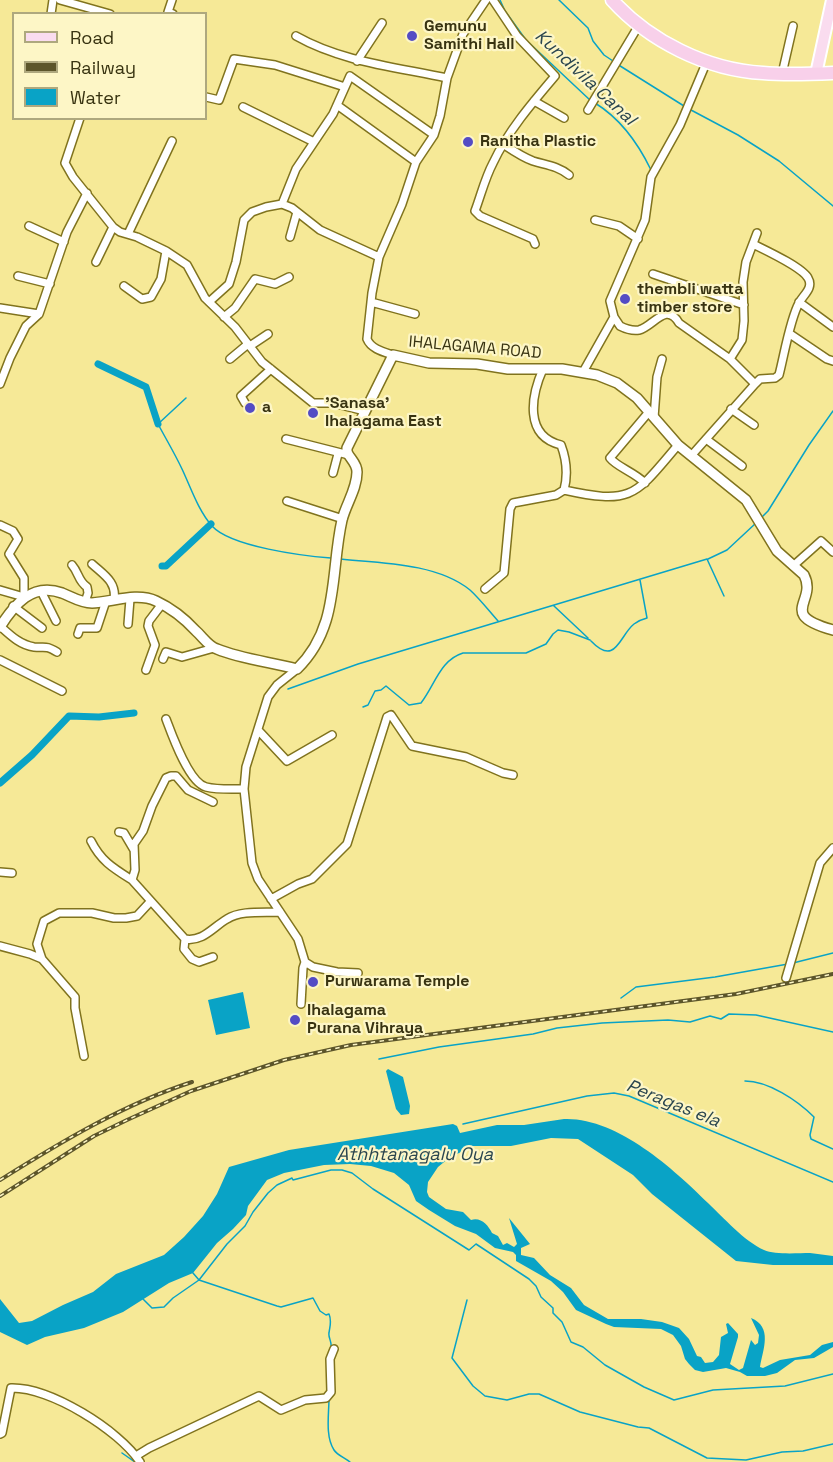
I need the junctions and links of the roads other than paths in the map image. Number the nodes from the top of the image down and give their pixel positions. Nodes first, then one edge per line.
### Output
1 (60, 0) edge
2 (486, 0) edge
3 (494, 0) edge
4 (612, 0) edge
5 (832, 0) edge
6 (103, 12) edge
7 (382, 23) dead end
8 (639, 25) junction
9 (793, 26) dead end
10 (296, 36) dead end
11 (357, 61) junction
12 (707, 62) junction
13 (833, 73) edge
14 (782, 74) junction
15 (816, 74) junction
16 (447, 78) junction
17 (345, 87) junction
18 (207, 97) edge
19 (534, 101) junction
20 (337, 105) junction
21 (243, 107) dead end
22 (588, 110) dead end
23 (564, 118) dead end
24 (79, 120) edge
25 (434, 135) junction
26 (172, 141) dead end
27 (314, 141) junction
28 (503, 144) junction
29 (416, 162) junction
30 (569, 175) dead end
31 (87, 193) junction
32 (282, 204) junction
33 (297, 212) junction
34 (595, 220) dead end
35 (29, 226) dead end
36 (113, 227) junction
37 (757, 233) dead end
38 (128, 234) junction
39 (290, 237) dead end
40 (638, 239) junction
41 (64, 242) junction
42 (535, 244) dead end
43 (753, 244) junction
44 (166, 251) junction
45 (380, 257) junction
46 (96, 262) dead end
47 (653, 274) dead end
48 (18, 276) dead end
49 (289, 277) dead end
50 (50, 284) junction
51 (124, 286) dead end
52 (209, 302) junction
53 (371, 302) junction
54 (799, 302) junction
55 (744, 305) junction
56 (0, 308) edge
57 (39, 314) junction
58 (415, 314) dead end
59 (224, 317) junction
60 (614, 317) junction
61 (833, 327) edge
62 (268, 334) dead end
63 (790, 334) junction
64 (249, 345) junction
65 (393, 355) junction
66 (230, 359) dead end
67 (662, 359) dead end
68 (730, 359) junction
69 (833, 361) edge
70 (271, 369) junction
71 (543, 369) junction
72 (583, 372) junction
73 (0, 384) edge
74 (755, 384) junction
75 (245, 403) dead end
76 (731, 409) junction
77 (365, 411) junction
78 (651, 416) junction
79 (754, 425) dead end
80 (286, 439) dead end
81 (706, 439) junction
82 (678, 445) junction
83 (338, 454) junction
84 (349, 455) junction
85 (691, 456) junction
86 (742, 466) dead end
87 (333, 473) dead end
88 (645, 483) junction
89 (564, 490) junction
90 (287, 501) dead end
91 (342, 519) junction
92 (0, 525) edge
93 (833, 552) edge
94 (92, 564) dead end
95 (72, 565) dead end
96 (793, 566) junction
97 (485, 589) dead end
98 (0, 590) edge
99 (41, 591) junction
100 (24, 597) junction
101 (130, 599) junction
102 (110, 601) junction
103 (85, 603) junction
104 (162, 604) junction
105 (14, 606) junction
106 (56, 621) dead end
107 (128, 624) dead end
108 (0, 627) edge
109 (42, 628) dead end
110 (833, 630) edge
111 (78, 634) dead end
112 (214, 648) junction
113 (57, 652) dead end
114 (0, 660) edge
115 (163, 660) dead end
116 (297, 669) junction
117 (146, 670) dead end
118 (62, 691) dead end
119 (166, 720) dead end
120 (258, 730) junction
121 (332, 735) dead end
122 (513, 775) dead end
123 (244, 789) junction
124 (213, 802) dead end
125 (118, 832) dead end
126 (91, 841) dead end
127 (833, 848) edge
128 (134, 850) junction
129 (0, 872) edge
130 (12, 873) dead end
131 (132, 880) junction
132 (272, 899) junction
133 (150, 902) junction
134 (280, 912) junction
135 (185, 939) junction
136 (0, 946) edge
137 (213, 957) dead end
138 (42, 959) junction
139 (305, 962) junction
140 (358, 973) dead end
141 (786, 978) dead end
142 (302, 1004) dead end
143 (84, 1056) dead end
144 (334, 1349) dead end
145 (0, 1434) edge
146 (138, 1459) edge

1 - 6 street
2 - 16 street, IHALAGAMA ROAD
3 - 19 street
4 - 8 highway
5 - 15 main road
7 - 11 street
8 - 12 highway
8 - 22 street
9 - 14 street
10 - 11 street
11 - 16 street
12 - 14 highway
12 - 40 street
13 - 15 highway
14 - 15 highway
16 - 25 street, IHALAGAMA ROAD
17 - 18 street
17 - 20 street
17 - 25 street
19 - 23 street
19 - 28 street
20 - 27 street
20 - 29 street
21 - 27 street
24 - 31 street
25 - 29 street, IHALAGAMA ROAD
26 - 38 street
27 - 32 street
28 - 30 street
28 - 42 street
29 - 45 street, IHALAGAMA ROAD
31 - 36 street
31 - 41 street
32 - 33 street
32 - 52 street
33 - 39 street
33 - 45 street
34 - 40 street
35 - 41 street
36 - 38 street
36 - 46 street
37 - 43 street
38 - 44 street
40 - 60 street
41 - 50 street
43 - 54 street
43 - 55 street
44 - 51 street
44 - 52 street
45 - 53 street, IHALAGAMA ROAD
47 - 55 street
48 - 50 street
49 - 59 street
50 - 57 street
52 - 59 street
53 - 58 street
53 - 65 street, IHALAGAMA ROAD
54 - 61 street
54 - 63 street
55 - 68 street
56 - 57 street
57 - 73 street
59 - 64 street
60 - 68 street
60 - 72 street
62 - 64 street
63 - 69 street
63 - 74 street
64 - 66 street
64 - 70 street
65 - 71 street, IHALAGAMA ROAD
65 - 77 street
67 - 78 street
68 - 74 street
70 - 75 street
70 - 77 street
71 - 72 street, IHALAGAMA ROAD
71 - 89 street
72 - 78 street, IHALAGAMA ROAD
74 - 76 street
76 - 79 street
76 - 81 street
77 - 84 street
78 - 82 street, IHALAGAMA ROAD
78 - 88 street
80 - 83 street
81 - 85 street
81 - 86 street
82 - 85 street, IHALAGAMA ROAD
82 - 88 street
83 - 84 street
83 - 87 street
84 - 91 street
85 - 96 street, IHALAGAMA ROAD
88 - 89 street
89 - 97 street
90 - 91 street
91 - 116 street
92 - 100 street
93 - 96 street
94 - 102 street
95 - 103 street
96 - 110 street, IHALAGAMA ROAD
98 - 100 street
99 - 100 street
99 - 103 street
99 - 106 street
100 - 105 street
101 - 102 street
101 - 104 street
101 - 107 street
102 - 103 street
102 - 111 street
104 - 112 street
104 - 117 street
105 - 108 street
105 - 109 street
108 - 113 street
112 - 115 street
112 - 116 street
114 - 118 street
116 - 120 street
119 - 123 street
120 - 121 street
120 - 123 street
122 - 132 street
123 - 132 street
124 - 128 street
125 - 128 street
126 - 131 street
127 - 141 street
128 - 131 street
129 - 130 street
131 - 133 street
132 - 134 street
133 - 135 street
133 - 138 street
134 - 135 street
134 - 139 street
135 - 137 street
136 - 138 street
138 - 143 street
139 - 140 street
139 - 142 street
144 - 146 street
145 - 146 street

